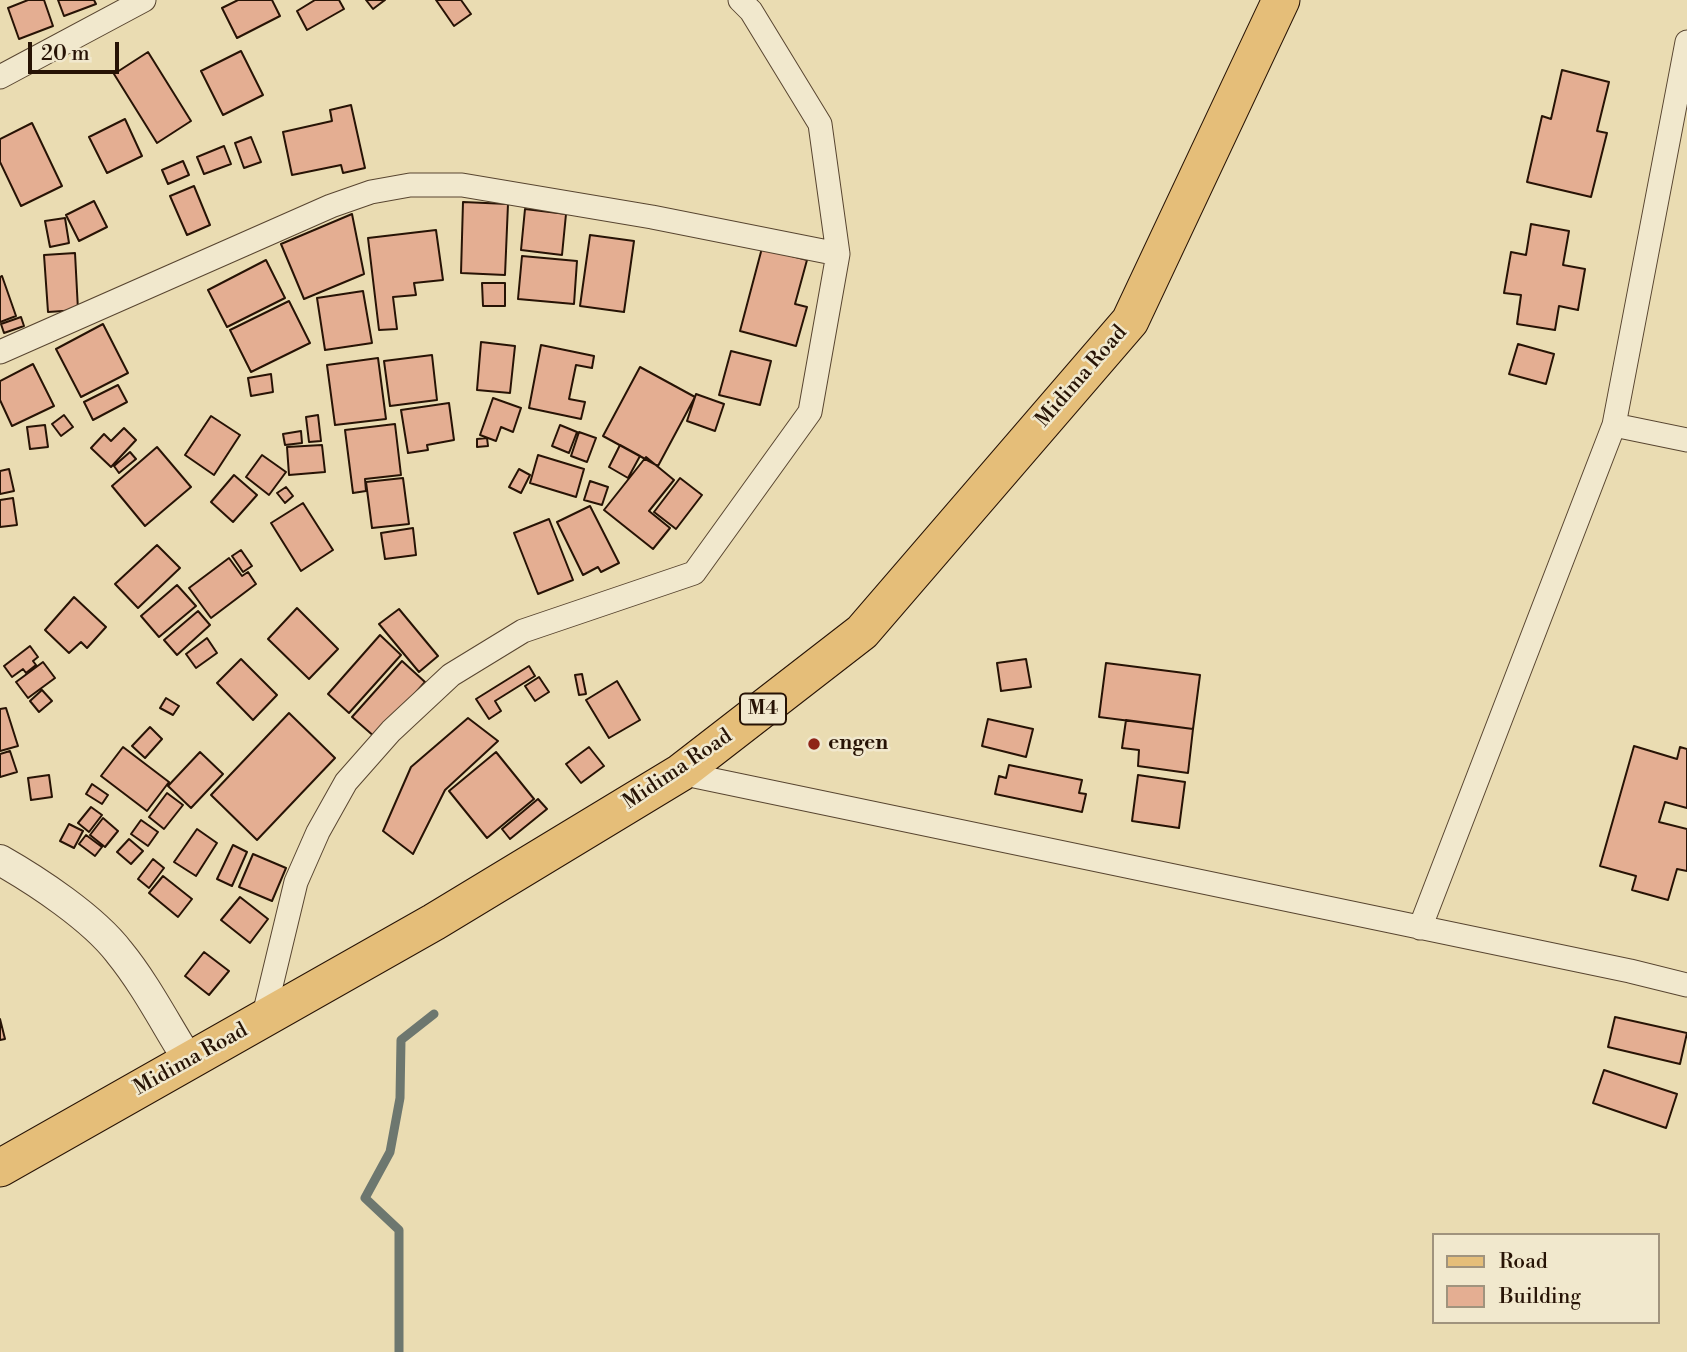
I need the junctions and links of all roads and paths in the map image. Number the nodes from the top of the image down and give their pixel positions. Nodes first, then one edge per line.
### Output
1 (144, 0) edge
2 (740, 0) edge
3 (1282, 0) edge
4 (1687, 42) edge
5 (0, 77) edge
6 (838, 254) junction
7 (0, 352) edge
8 (1614, 425) junction
9 (1687, 440) edge
10 (680, 773) junction
11 (0, 860) edge
12 (1420, 928) junction
13 (1687, 985) edge
14 (263, 1019) junction
15 (189, 1061) junction
16 (0, 1168) edge

1 - 5 street
2 - 6 street
3 - 10 main road, Midima Road / M4
4 - 8 street
6 - 7 street
6 - 14 street
8 - 9 street
8 - 12 street
10 - 12 street
10 - 14 main road, Midima Road / M4
11 - 15 street
12 - 13 street
14 - 15 main road, Midima Road / M4
15 - 16 main road, Midima Road / M4

